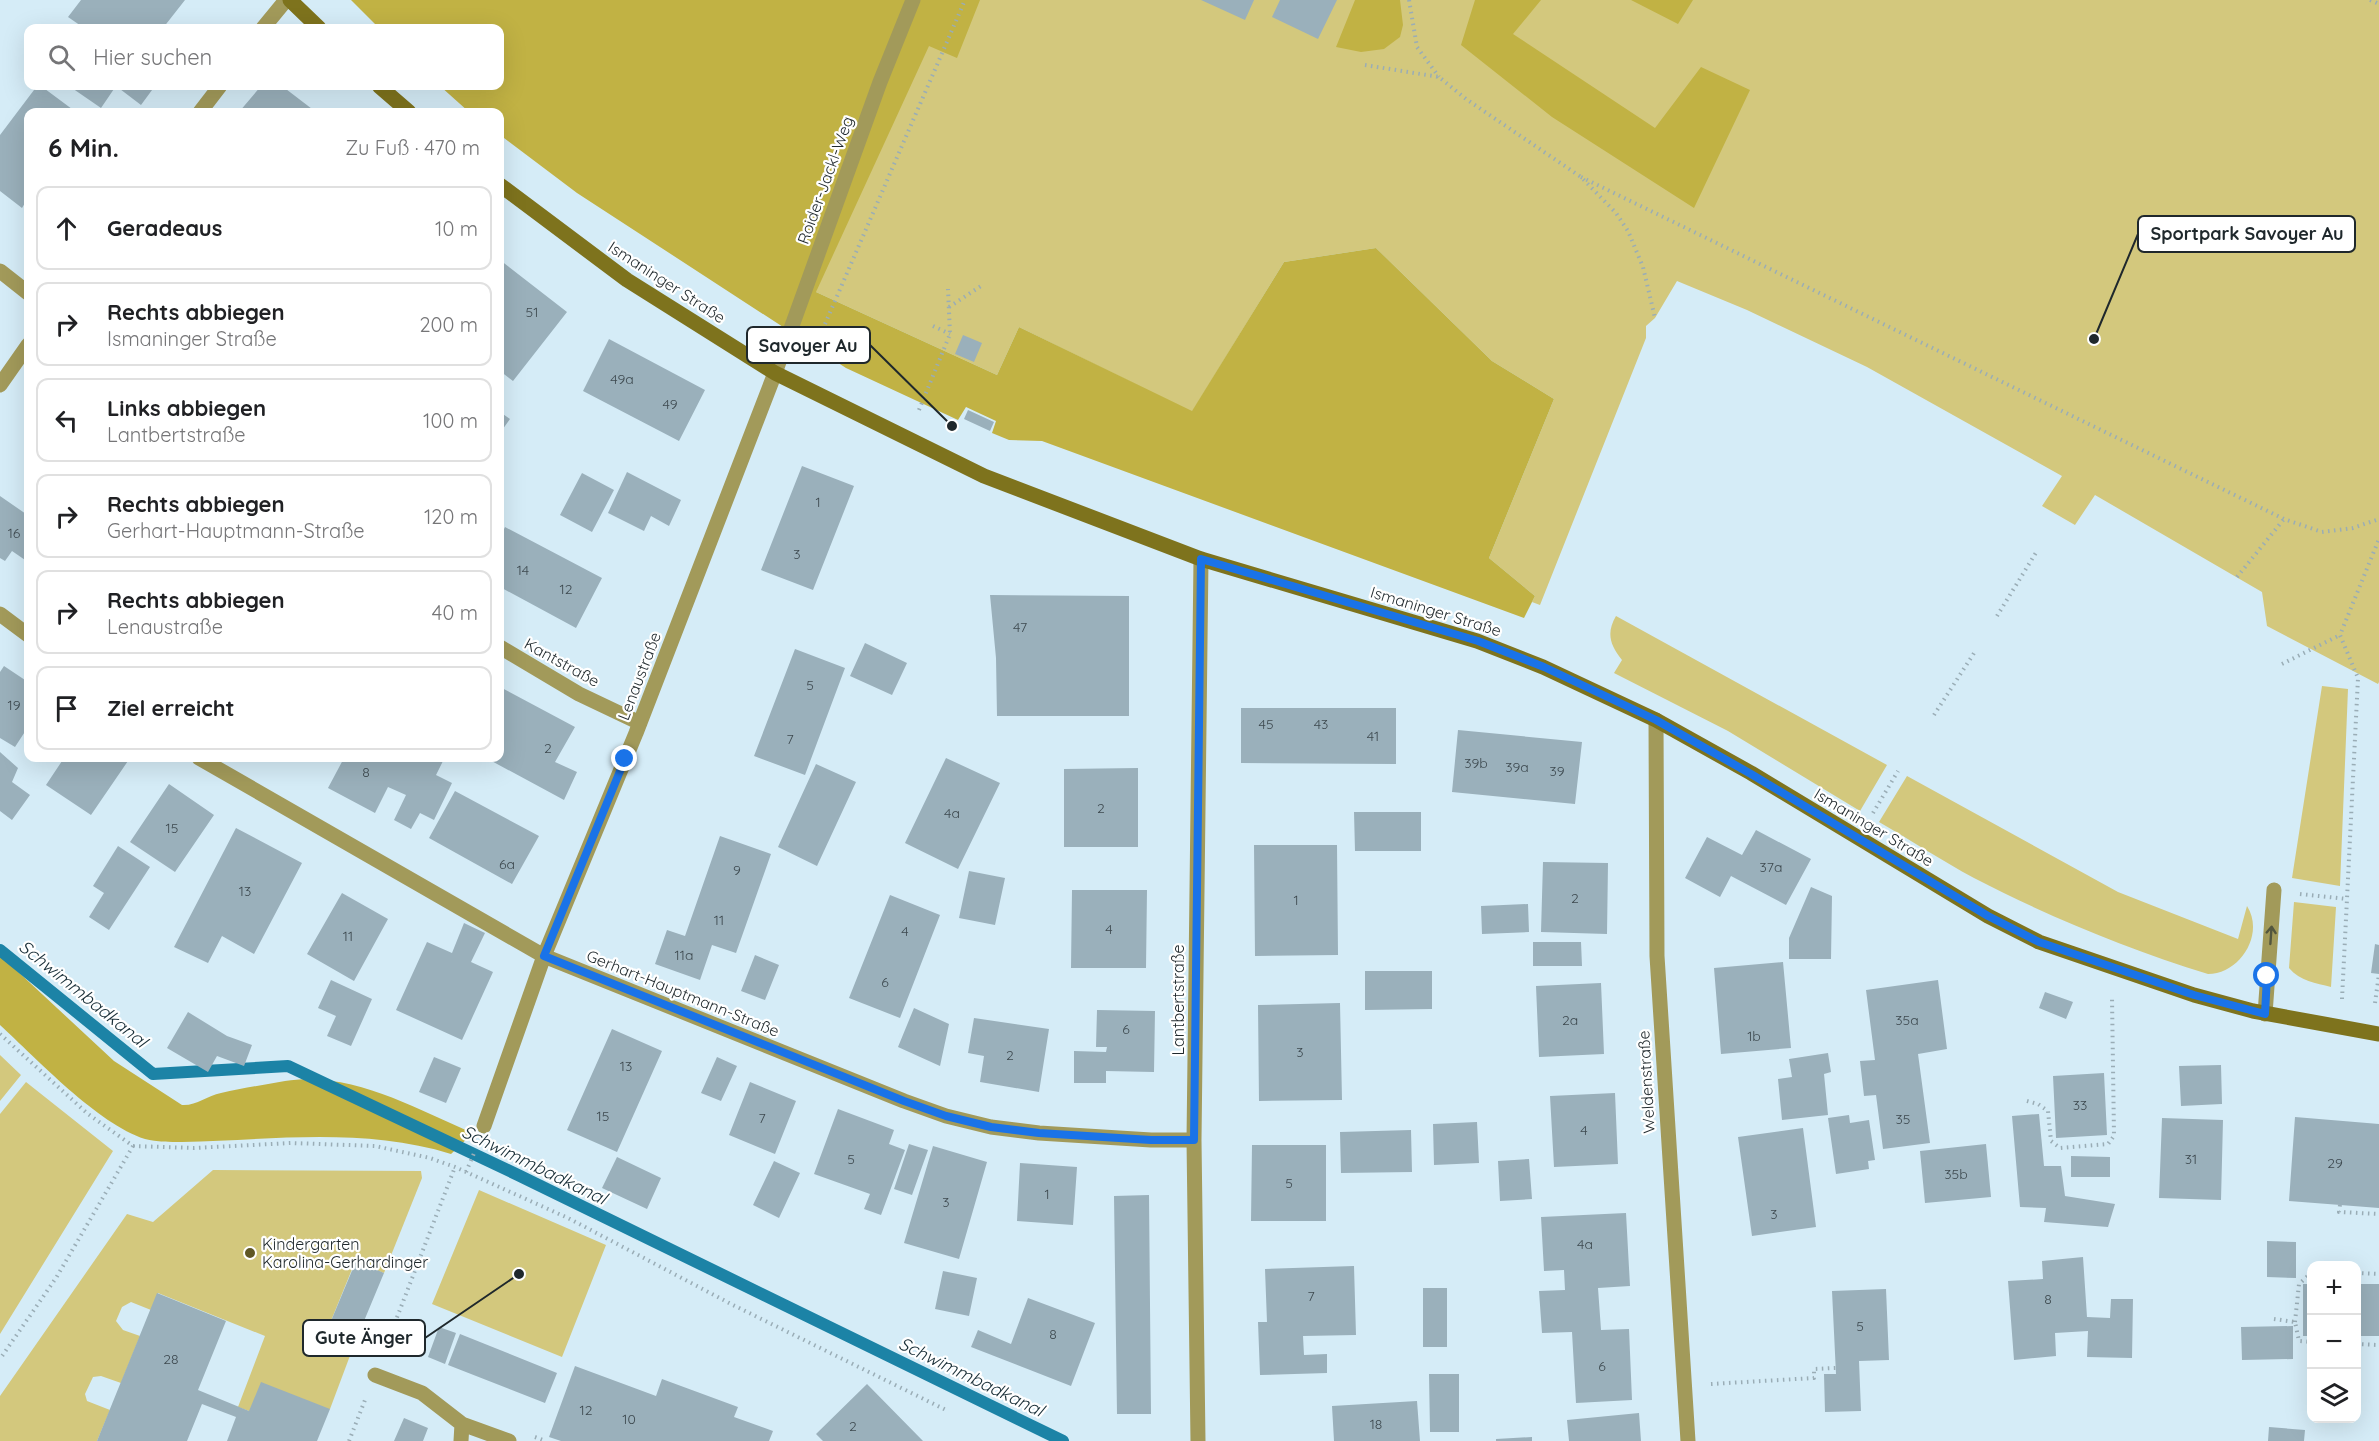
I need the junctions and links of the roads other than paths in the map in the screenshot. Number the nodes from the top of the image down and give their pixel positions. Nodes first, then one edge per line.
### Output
1 (288, 0) edge
2 (913, 0) edge
3 (267, 24) edge
4 (315, 24) edge
5 (217, 90) edge
6 (384, 90) edge
7 (203, 108) edge
8 (404, 108) edge
9 (504, 188) edge
10 (0, 271) edge
11 (24, 290) edge
12 (24, 351) edge
13 (775, 373) junction
14 (0, 385) edge
15 (1201, 559) junction
16 (0, 614) edge
17 (24, 632) edge
18 (504, 649) edge
19 (1656, 720) junction
20 (640, 723) junction
21 (206, 762) edge
22 (2274, 890) dead end
23 (544, 956) junction
24 (2265, 1014) junction
25 (2379, 1034) edge
26 (484, 1126) dead end
27 (1194, 1140) junction
28 (375, 1375) road end
29 (462, 1424) junction
30 (461, 1441) edge
31 (508, 1441) edge
32 (1198, 1441) edge
33 (1688, 1441) edge

1 - 3 street
1 - 4 street
2 - 13 street, Roider-Jackl-Weg
5 - 7 street
6 - 8 street
9 - 13 street, Ismaninger Straße
10 - 11 street
12 - 14 street
13 - 15 street, Ismaninger Straße
13 - 20 street, Lenaustraße
15 - 19 street, Ismaninger Straße
15 - 27 street, Lantbertstraße
16 - 17 street
18 - 20 street, Kantstraße
19 - 24 street, Ismaninger Straße
19 - 33 street, Weldenstraße
20 - 23 street, Lenaustraße
21 - 23 street, Gerhart-Hauptmann-Straße
24 -> 22 street
23 - 26 street, Lenaustraße
23 - 27 street, Gerhart-Hauptmann-Straße
24 - 25 street, Ismaninger Straße
27 - 32 street, Lantbertstraße
28 - 29 street
29 - 30 street
29 - 31 street

